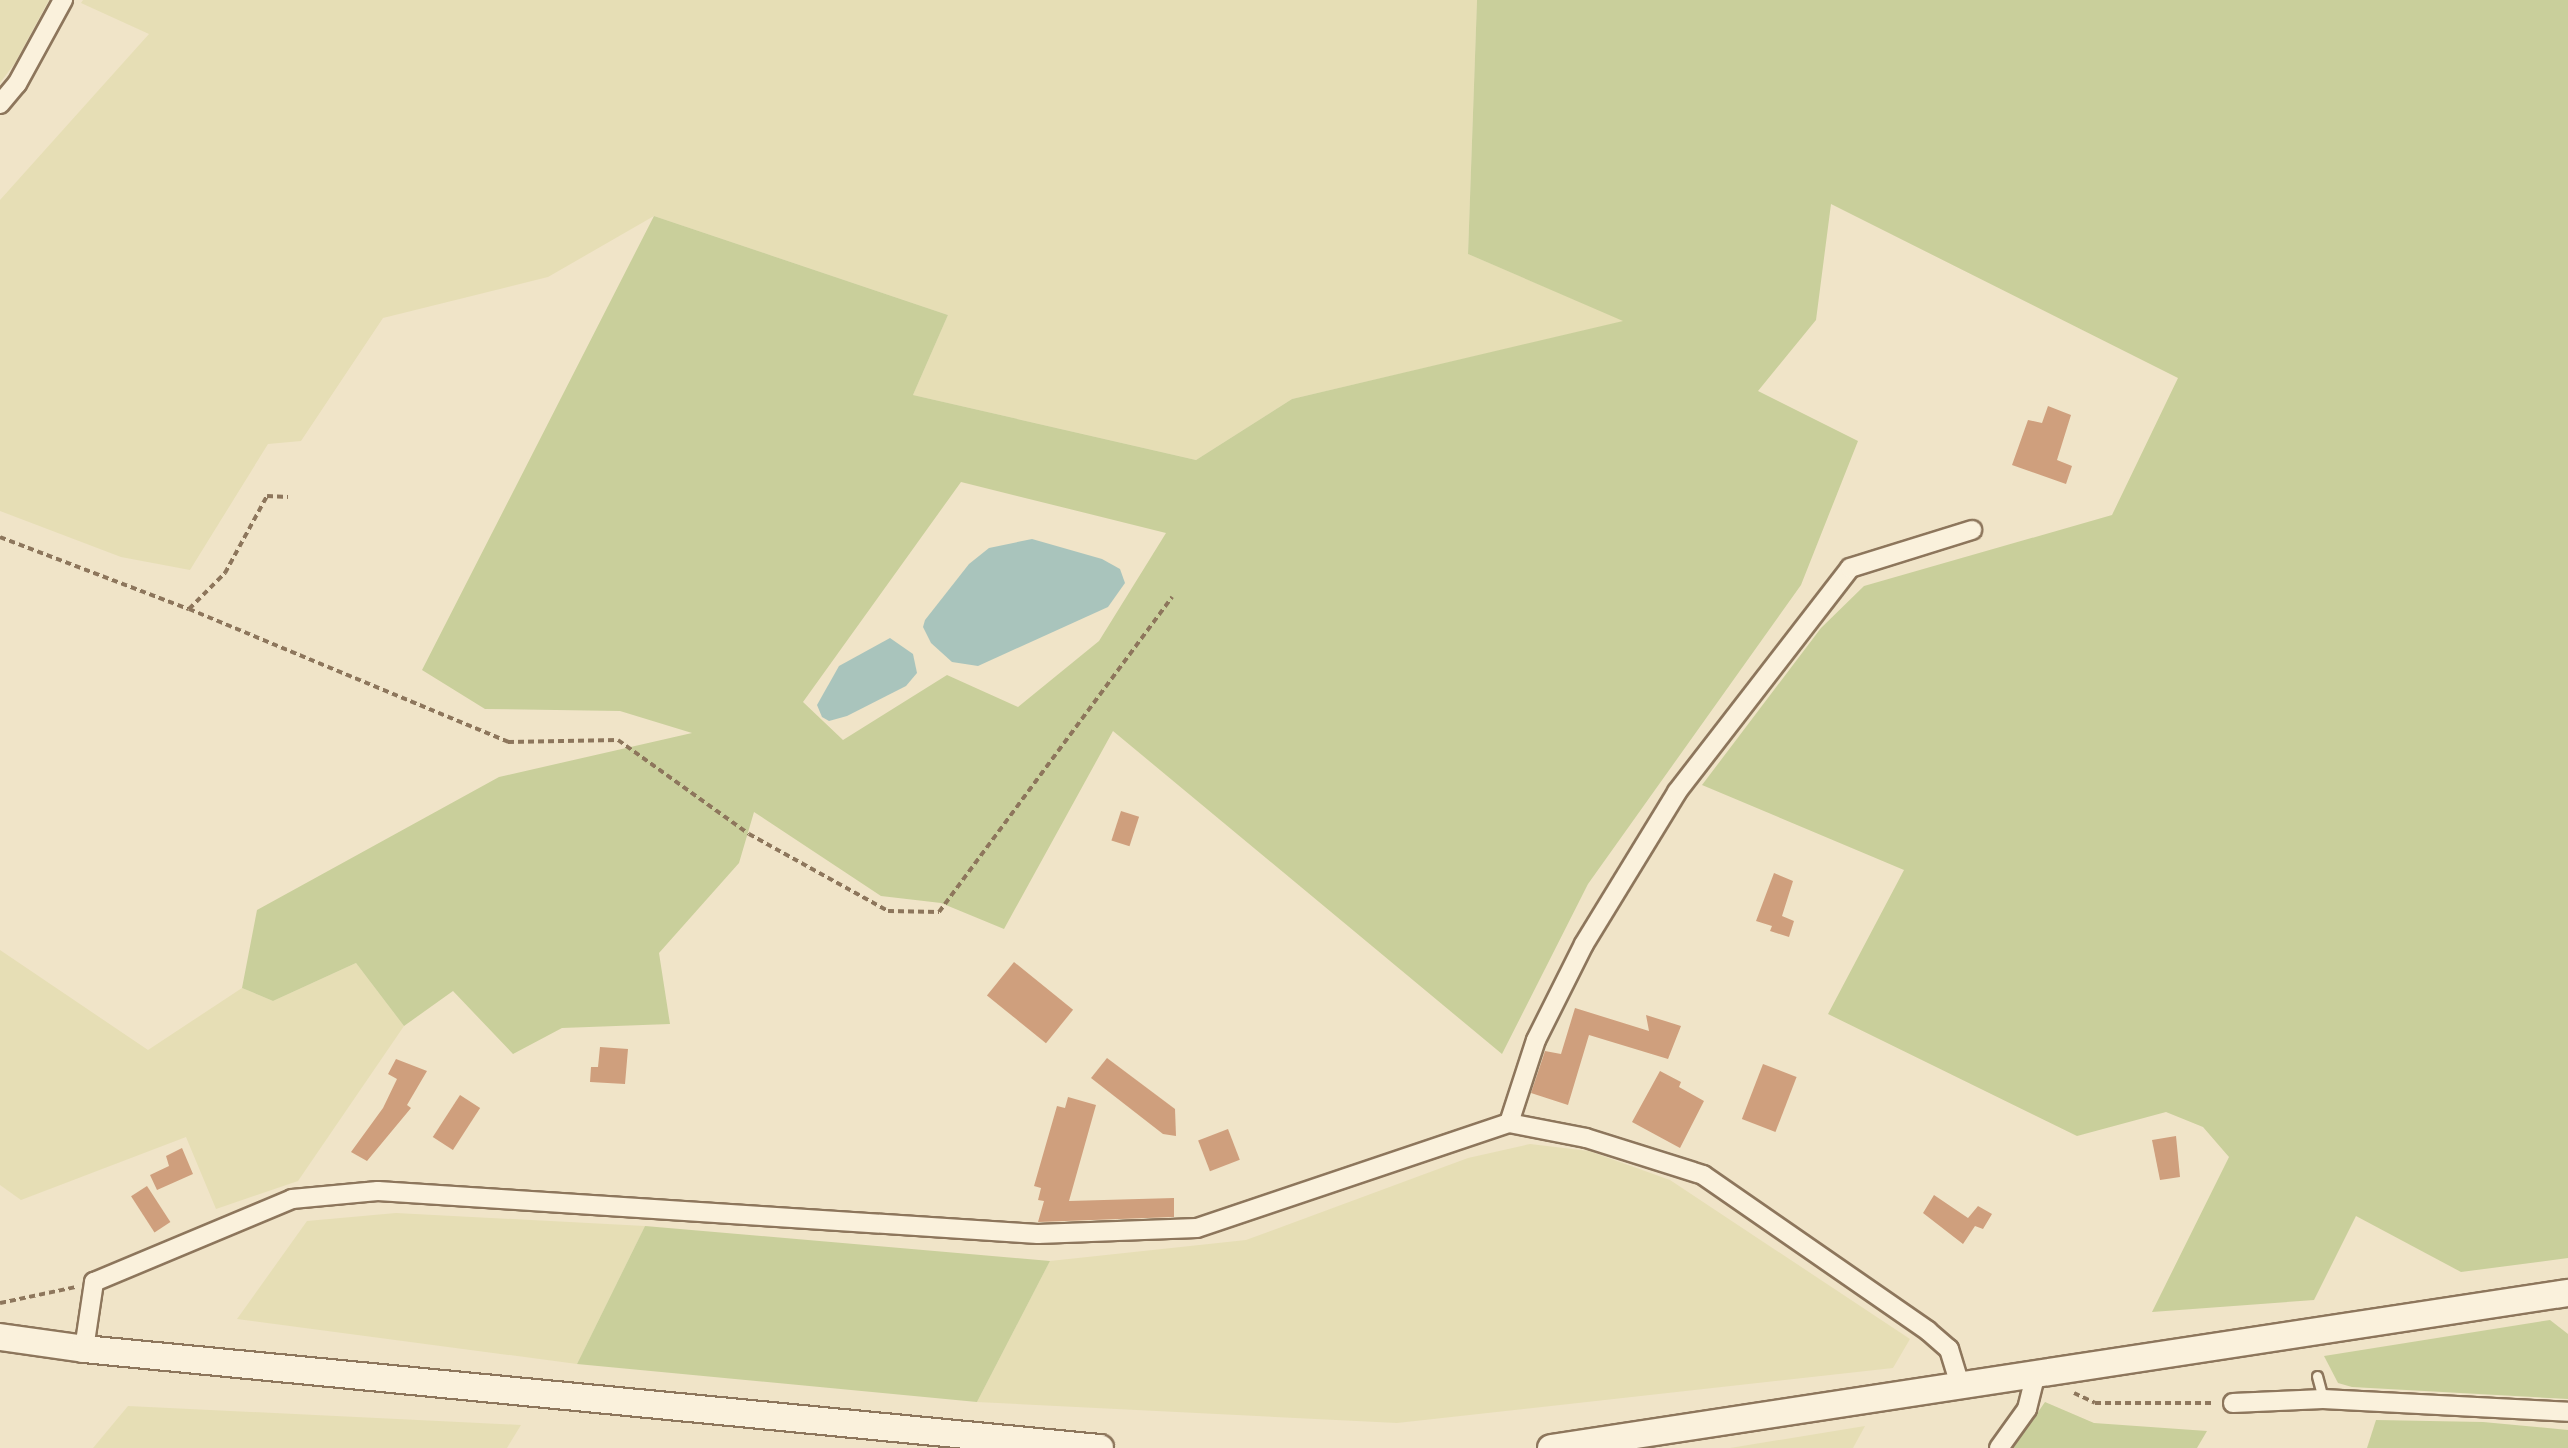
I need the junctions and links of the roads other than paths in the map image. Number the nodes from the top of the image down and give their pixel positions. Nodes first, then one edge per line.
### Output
1 (63, 0) edge
2 (0, 104) edge
3 (1972, 530) dead end
4 (1509, 1123) junction
5 (2568, 1293) edge
6 (0, 1337) edge
7 (84, 1349) junction
8 (2036, 1373) junction
9 (2317, 1376) dead end
10 (1960, 1384) junction
11 (2323, 1399) junction
12 (2233, 1403) road end
13 (2568, 1412) edge
14 (1100, 1448) edge
15 (1551, 1448) edge
16 (1999, 1448) edge

1 - 2 street
3 - 4 street
4 - 7 street
4 - 10 street
5 - 8 main road
6 - 7 main road
7 - 14 main road
8 - 10 main road
8 - 16 street
9 - 11 lane
10 - 15 main road
11 - 12 street
11 - 13 street

